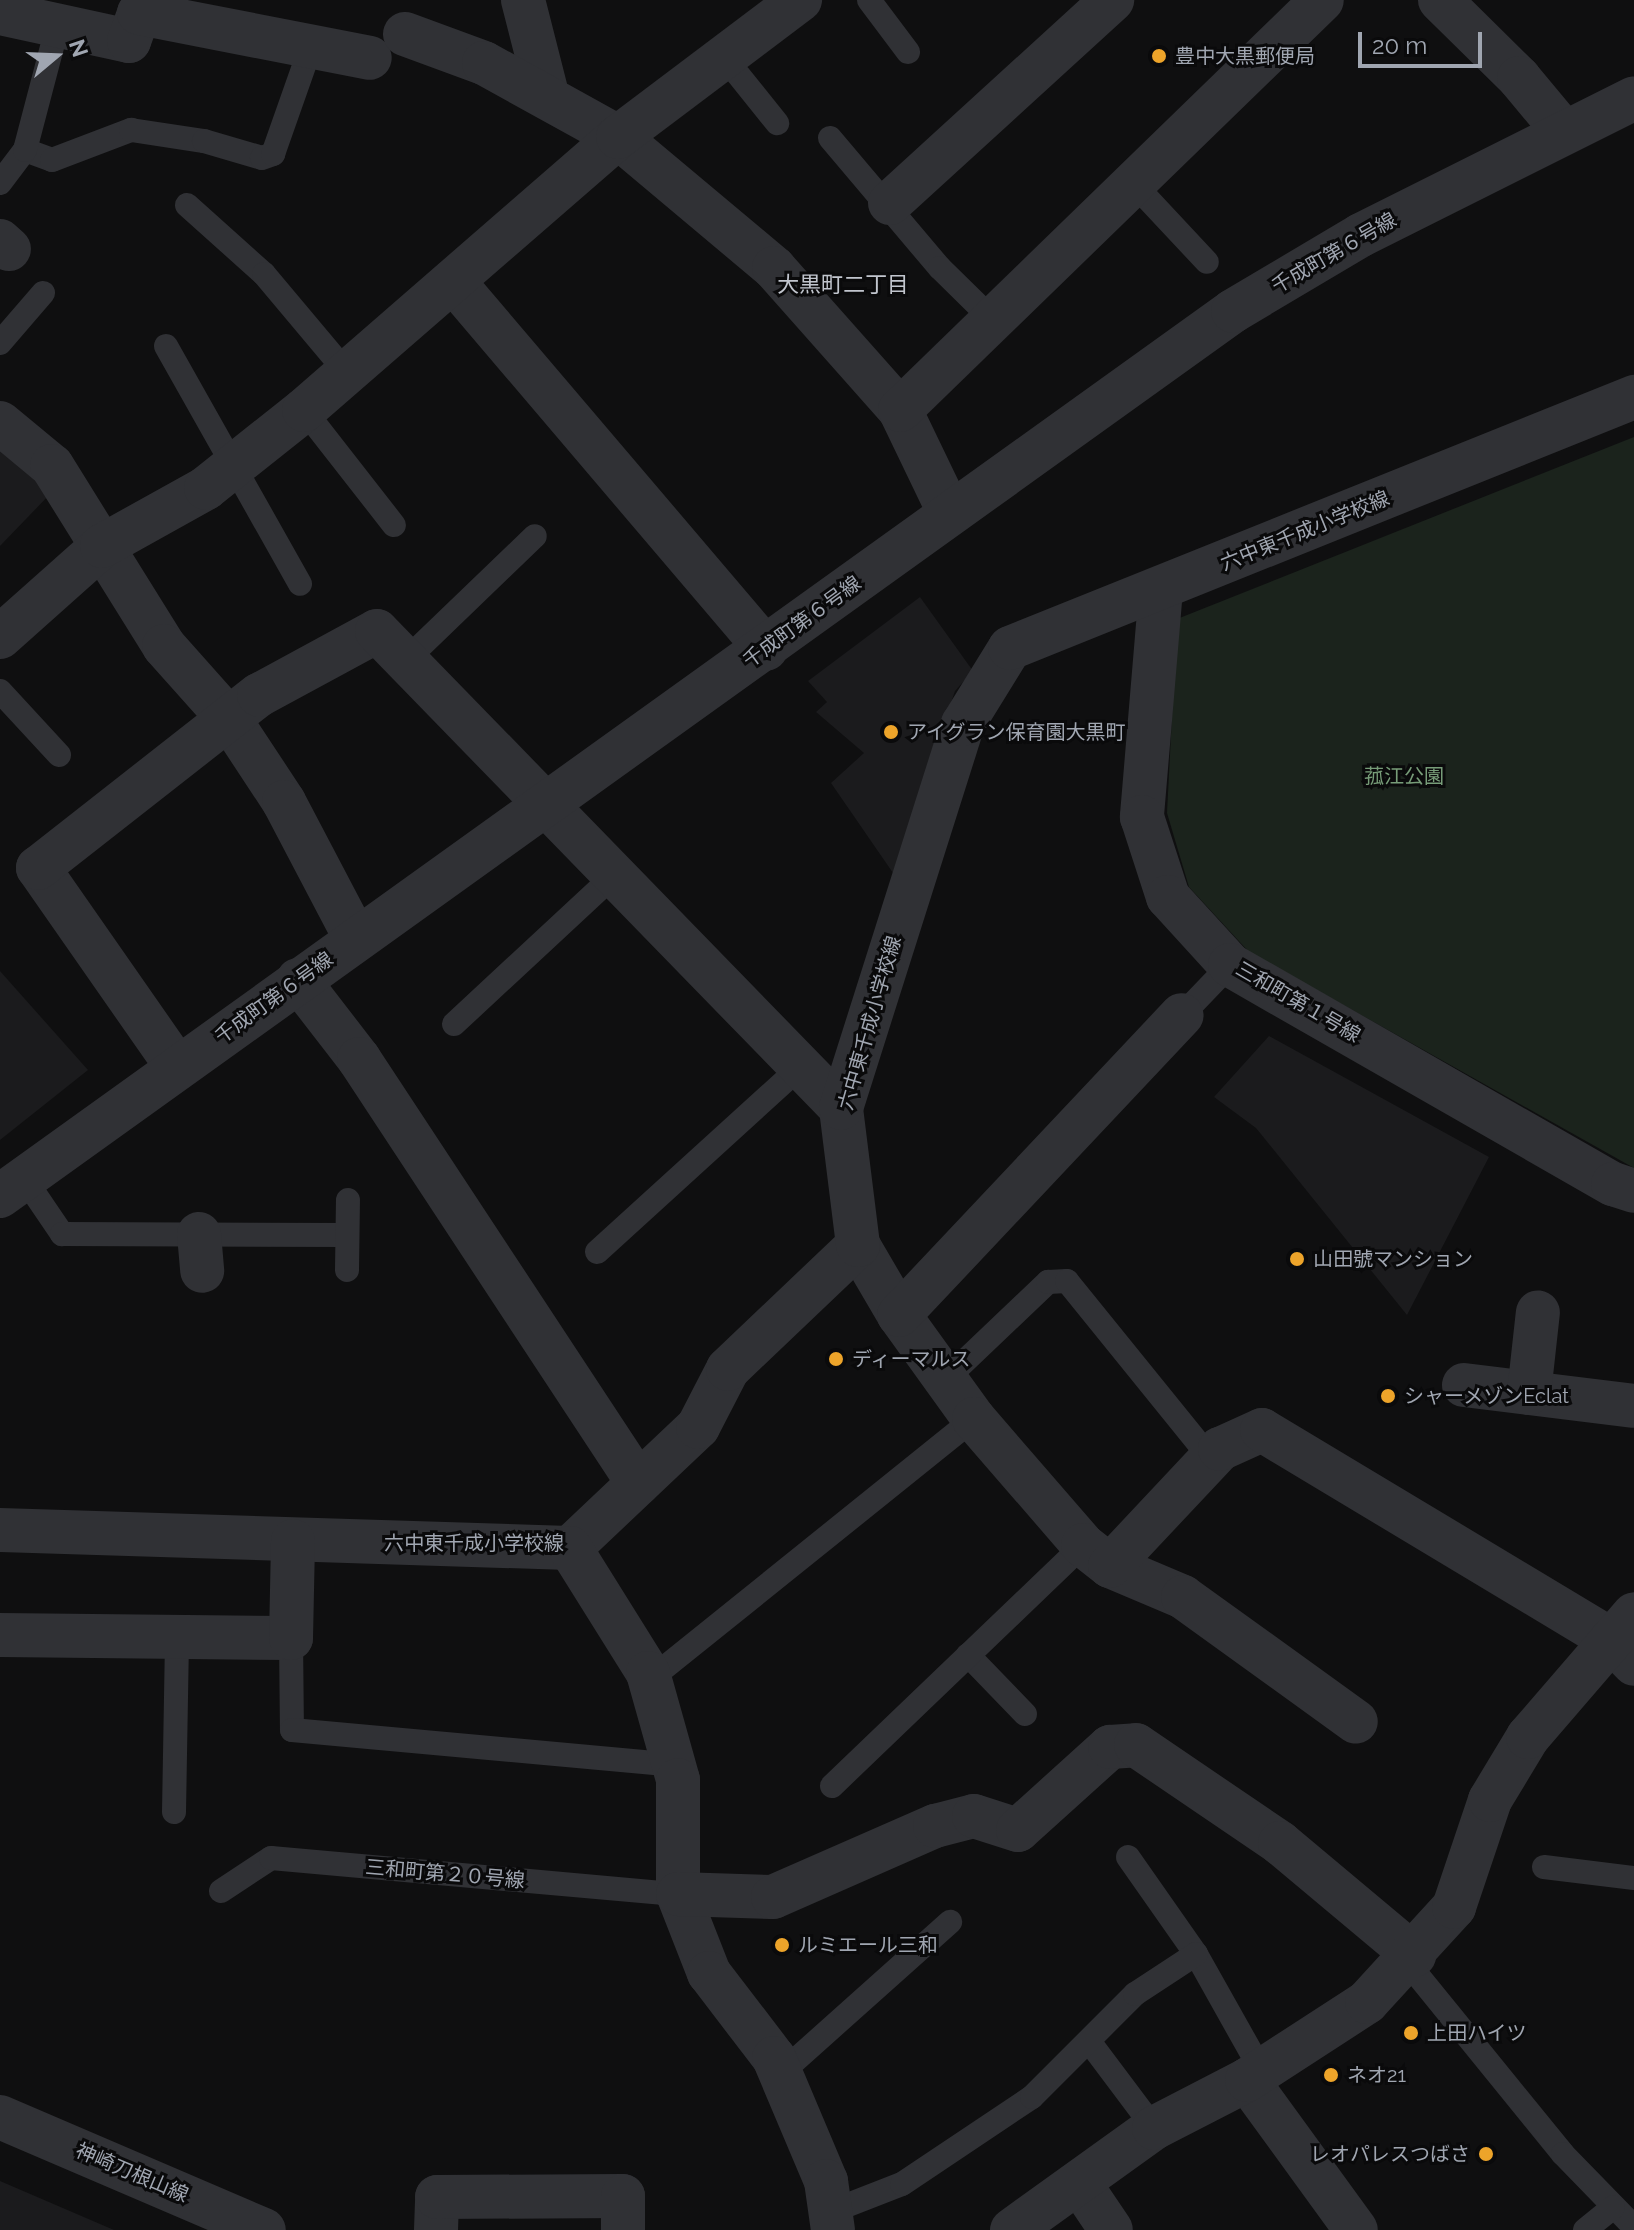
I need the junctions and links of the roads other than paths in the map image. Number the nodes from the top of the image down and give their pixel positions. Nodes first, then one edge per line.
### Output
1 (523, 0) edge
2 (800, 0) edge
3 (869, 0) edge
4 (1112, 0) edge
5 (1322, 0) edge
6 (1440, 0) edge
7 (0, 13) edge
8 (57, 28) junction
9 (405, 34) dead end
10 (311, 46) junction
11 (908, 52) dead end
12 (724, 57) junction
13 (370, 58) dead end
14 (548, 98) junction
15 (1634, 98) edge
16 (777, 123) dead end
17 (1564, 132) junction
18 (618, 137) junction
19 (830, 138) dead end
20 (25, 150) junction
21 (0, 183) edge
22 (1133, 183) junction
23 (890, 203) junction
24 (187, 205) dead end
25 (1207, 262) dead end
26 (453, 281) junction
27 (43, 293) dead end
28 (993, 320) junction
29 (0, 343) edge
30 (166, 346) dead end
31 (347, 373) junction
32 (1634, 397) edge
33 (304, 410) junction
34 (900, 410) junction
35 (0, 423) edge
36 (237, 464) junction
37 (950, 514) junction
38 (394, 525) dead end
39 (535, 536) dead end
40 (102, 546) junction
41 (300, 584) dead end
42 (1161, 589) junction
43 (0, 637) edge
44 (766, 649) junction
45 (405, 661) junction
46 (0, 691) edge
47 (230, 720) junction
48 (59, 755) dead end
49 (544, 807) junction
50 (612, 877) junction
51 (356, 939) junction
52 (1230, 965) junction
53 (298, 980) junction
54 (1182, 1015) joint
55 (454, 1024) dead end
56 (177, 1067) junction
57 (800, 1067) junction
58 (841, 1108) junction
59 (12, 1187) edge
60 (1634, 1191) edge
61 (348, 1200) dead end
62 (347, 1235) junction
63 (858, 1245) junction
64 (597, 1252) dead end
65 (347, 1270) dead end
66 (1538, 1312) dead end
67 (899, 1315) junction
68 (946, 1379) junction
69 (1464, 1385) dead end
70 (1529, 1393) junction
71 (1634, 1406) edge
72 (974, 1419) junction
73 (1211, 1459) junction
74 (638, 1483) junction
75 (0, 1530) edge
76 (293, 1541) junction
77 (570, 1548) junction
78 (1097, 1555) junction
79 (0, 1635) edge
80 (291, 1638) junction
81 (1626, 1639) edge
82 (177, 1640) junction
83 (968, 1655) junction
84 (649, 1680) junction
85 (1025, 1714) dead end
86 (1356, 1722) dead end
87 (673, 1765) junction
88 (832, 1786) dead end
89 (174, 1812) dead end
90 (1128, 1857) dead end
91 (1544, 1867) dead end
92 (1634, 1878) edge
93 (221, 1891) dead end
94 (678, 1894) junction
95 (950, 1922) dead end
96 (1196, 1954) junction
97 (1410, 1958) junction
98 (1091, 2044) junction
99 (781, 2073) junction
100 (1254, 2075) junction
101 (0, 2117) edge
102 (1154, 2128) junction
103 (1080, 2184) junction
104 (1613, 2207) junction
105 (832, 2221) edge
106 (1634, 2227) edge
107 (264, 2230) edge
108 (436, 2230) edge
109 (623, 2230) edge
110 (1012, 2230) edge
111 (1111, 2230) edge
112 (1356, 2230) edge
113 (1585, 2230) edge

1 - 14 street
2 - 12 street
3 - 11 lane
4 - 23 street
5 - 22 street
6 - 17 street
7 - 8 street
8 - 10 street
8 - 20 lane
9 - 14 street
10 - 13 street
10 - 20 lane
12 - 16 lane
12 - 18 street
14 - 18 street
15 - 17 street, 千成町第６号線
17 - 37 street, 千成町第６号線
18 - 26 street
18 - 34 street
19 - 23 lane
20 - 21 lane
22 - 25 lane
22 - 28 street
23 - 28 lane
24 - 31 lane
26 - 31 street
26 - 44 street
27 - 29 lane
28 - 34 street
30 - 36 lane
31 - 33 street
32 - 42 street, 六中東千成小学校線
33 - 36 street
33 - 38 lane
34 - 37 street
35 - 40 street
36 - 40 street
36 - 41 lane
37 - 44 street, 千成町第６号線
39 - 45 lane
40 - 43 street
40 - 47 street
42 - 52 street, 三和町第１号線
42 - 58 street, 六中東千成小学校線
44 - 49 street, 千成町第６号線
45 - 47 street
45 - 49 street
46 - 48 lane
47 - 51 street
47 - 56 street
49 - 50 street
49 - 51 street, 千成町第６号線
50 - 55 lane
50 - 57 street
51 - 53 street, 千成町第６号線
52 - 54 lane
52 - 60 street, 三和町第１号線
53 - 56 street, 千成町第６号線
53 - 74 street
54 - 67 street
56 - 59 street, 千成町第６号線
57 - 58 street
57 - 64 lane
58 - 63 street, 六中東千成小学校線
59 - 62 lane
61 - 62 lane
62 - 65 lane
63 - 67 street
63 - 74 street, 六中東千成小学校線
66 - 70 street
67 - 68 street
68 - 72 street
68 - 73 lane
69 - 70 street
70 - 71 street
72 - 78 street
72 - 84 lane
73 - 78 street
73 - 81 street
74 - 77 street, 六中東千成小学校線
75 - 76 street, 六中東千成小学校線
76 - 77 street, 六中東千成小学校線
76 - 80 street
77 - 84 street
78 - 83 lane
78 - 86 street
79 - 82 street
80 - 82 street
80 - 87 lane
81 - 97 street
82 - 89 lane
83 - 85 lane
83 - 88 lane
84 - 87 street
87 - 94 street
90 - 96 lane
91 - 92 lane
93 - 94 lane, 三和町第２０号線
94 - 97 street
94 - 99 street
95 - 99 lane
96 - 98 lane
96 - 100 lane
97 - 100 street
97 - 104 lane
98 - 102 lane
98 - 105 lane
99 - 105 street
100 - 102 street
100 - 112 street
101 - 107 street, 神崎刀根山線
102 - 103 street
103 - 110 street
103 - 111 street
104 - 106 lane
104 - 113 lane
108 - 109 street

